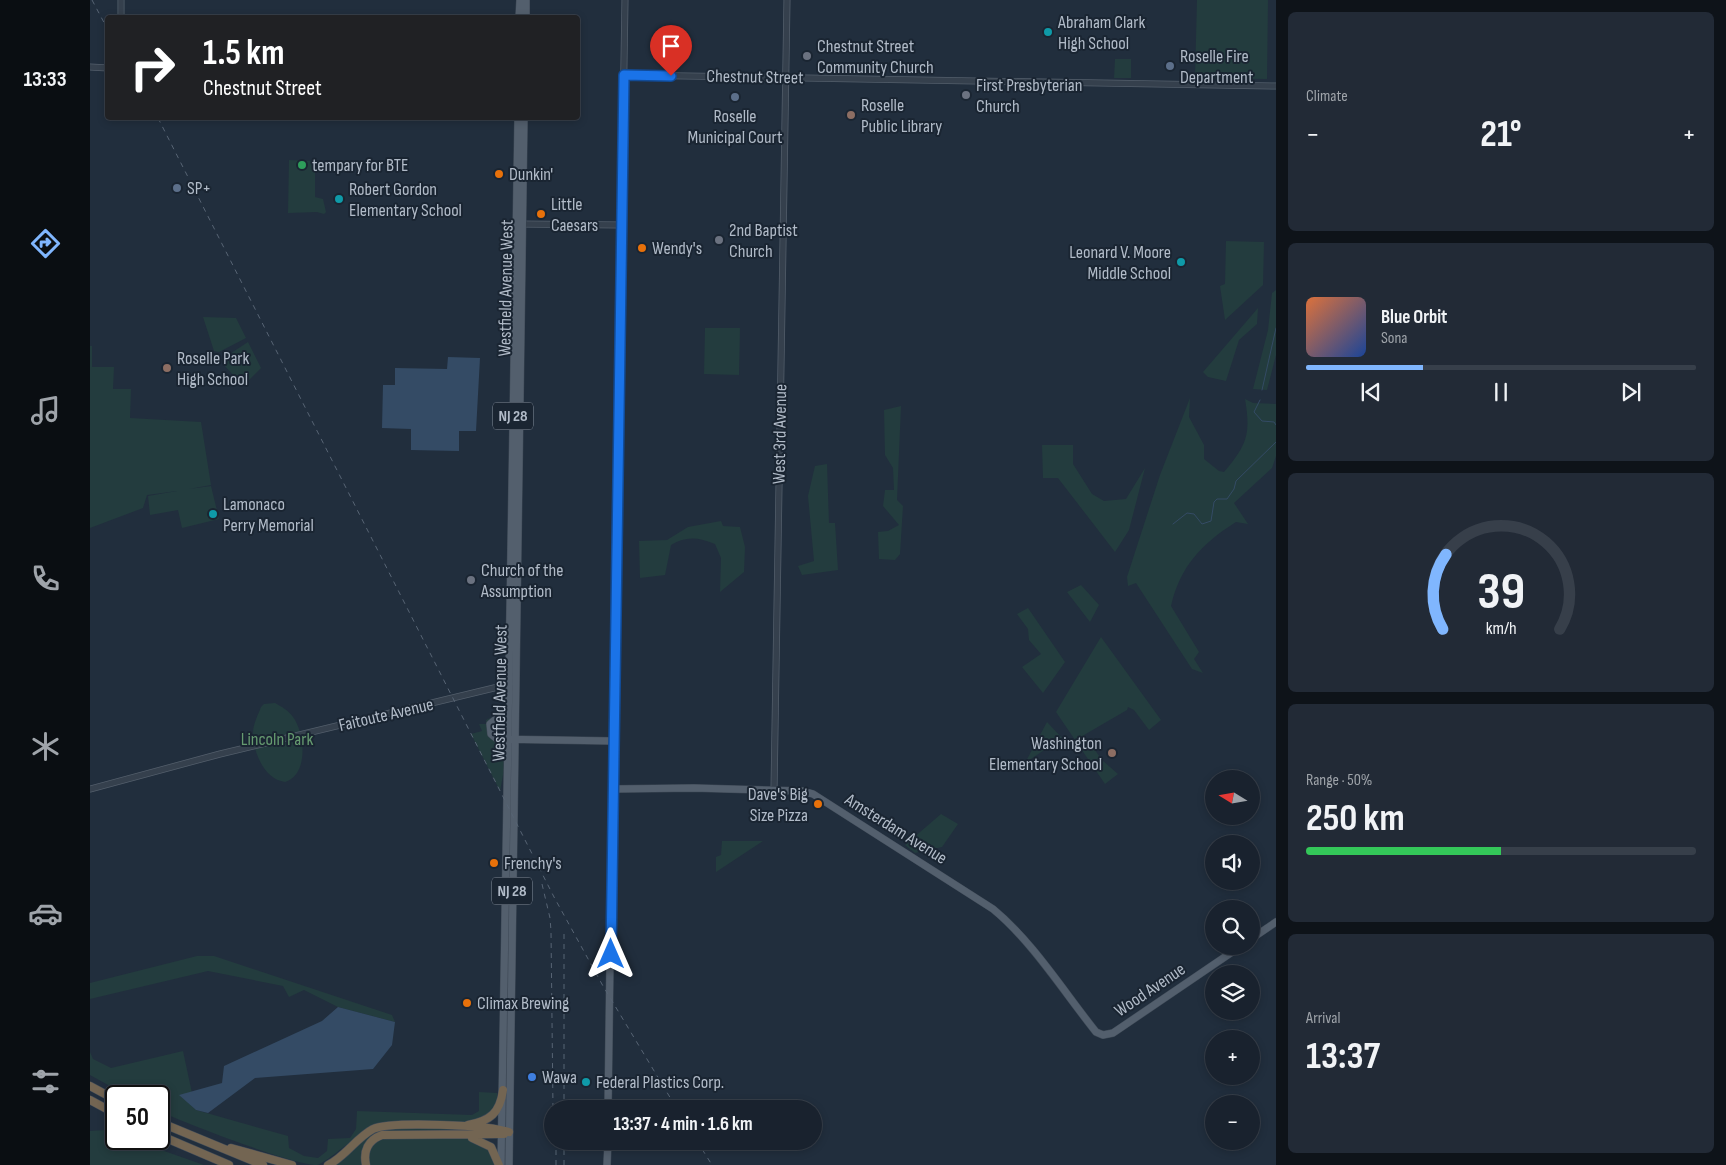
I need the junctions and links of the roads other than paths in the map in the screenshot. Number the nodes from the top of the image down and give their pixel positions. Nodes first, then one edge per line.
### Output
1 (121, 0) edge
2 (520, 0) edge
3 (526, 0) edge
4 (625, 0) edge
5 (787, 0) edge
6 (120, 15) edge
7 (519, 15) edge
8 (526, 15) edge
9 (90, 68) edge
10 (105, 68) edge
11 (624, 75) junction
12 (786, 78) junction
13 (1274, 86) edge
14 (518, 120) edge
15 (524, 120) edge
16 (519, 224) junction
17 (621, 225) junction
18 (516, 411) junction
19 (509, 686) junction
20 (515, 692) junction
21 (508, 702) junction
22 (511, 738) junction
23 (613, 741) junction
24 (90, 788) edge
25 (612, 789) junction
26 (774, 790) junction
27 (1276, 922) edge
28 (1260, 933) edge
29 (1228, 955) edge
30 (507, 1030) junction
31 (1099, 1034) joint
32 (90, 1086) edge
33 (503, 1090) junction
34 (105, 1094) edge
35 (90, 1100) edge
36 (608, 1100) edge
37 (105, 1108) edge
38 (453, 1126) junction
39 (170, 1127) edge
40 (504, 1132) junction
41 (455, 1135) junction
42 (196, 1139) junction
43 (170, 1140) edge
44 (608, 1150) edge
45 (229, 1165) edge
46 (263, 1165) edge
47 (292, 1165) edge
48 (328, 1165) edge
49 (366, 1165) edge
50 (500, 1165) edge
51 (509, 1165) edge
52 (607, 1165) edge

1 - 6 street
2 - 7 main road
3 - 8 main road
4 - 11 street
5 - 12 street, West 3rd Avenue
9 - 10 street
11 - 12 street, Chestnut Street
11 - 17 street
12 - 13 street, Chestnut Street
12 - 26 street, West 3rd Avenue
14 - 16 main road, Westfield Avenue West / NJ 28
15 - 16 main road, Westfield Avenue West / NJ 28
16 - 17 street
16 - 18 main road, Westfield Avenue West / NJ 28
17 - 23 street
18 - 19 main road, Westfield Avenue West / NJ 28
18 - 20 main road, Westfield Avenue West / NJ 28
19 - 20 street
19 - 21 main road, Westfield Avenue West / NJ 28
19 - 24 street, Faitoute Avenue
20 - 22 main road, Westfield Avenue West / NJ 28
21 - 22 main road, Westfield Avenue West / NJ 28
21 - 22 main road
22 - 23 main road
22 - 30 main road, Westfield Avenue West / NJ 28
23 - 25 main road
25 - 26 main road, Amsterdam Avenue
25 - 36 main road
26 - 31 main road, Amsterdam Avenue
27 - 28 main road
29 - 31 main road, Wood Avenue
30 - 33 main road, NJ 28
30 - 40 main road, NJ 28
32 - 34 highway
33 - 38 highway
33 - 40 main road, NJ 28
35 - 37 highway
38 - 40 highway
38 - 48 highway
39 - 42 highway
40 - 41 highway
40 - 50 main road, NJ 28
40 - 51 main road, NJ 28
41 - 49 highway
41 - 50 highway
42 - 46 highway
42 - 47 highway
43 - 45 highway
44 - 52 main road

